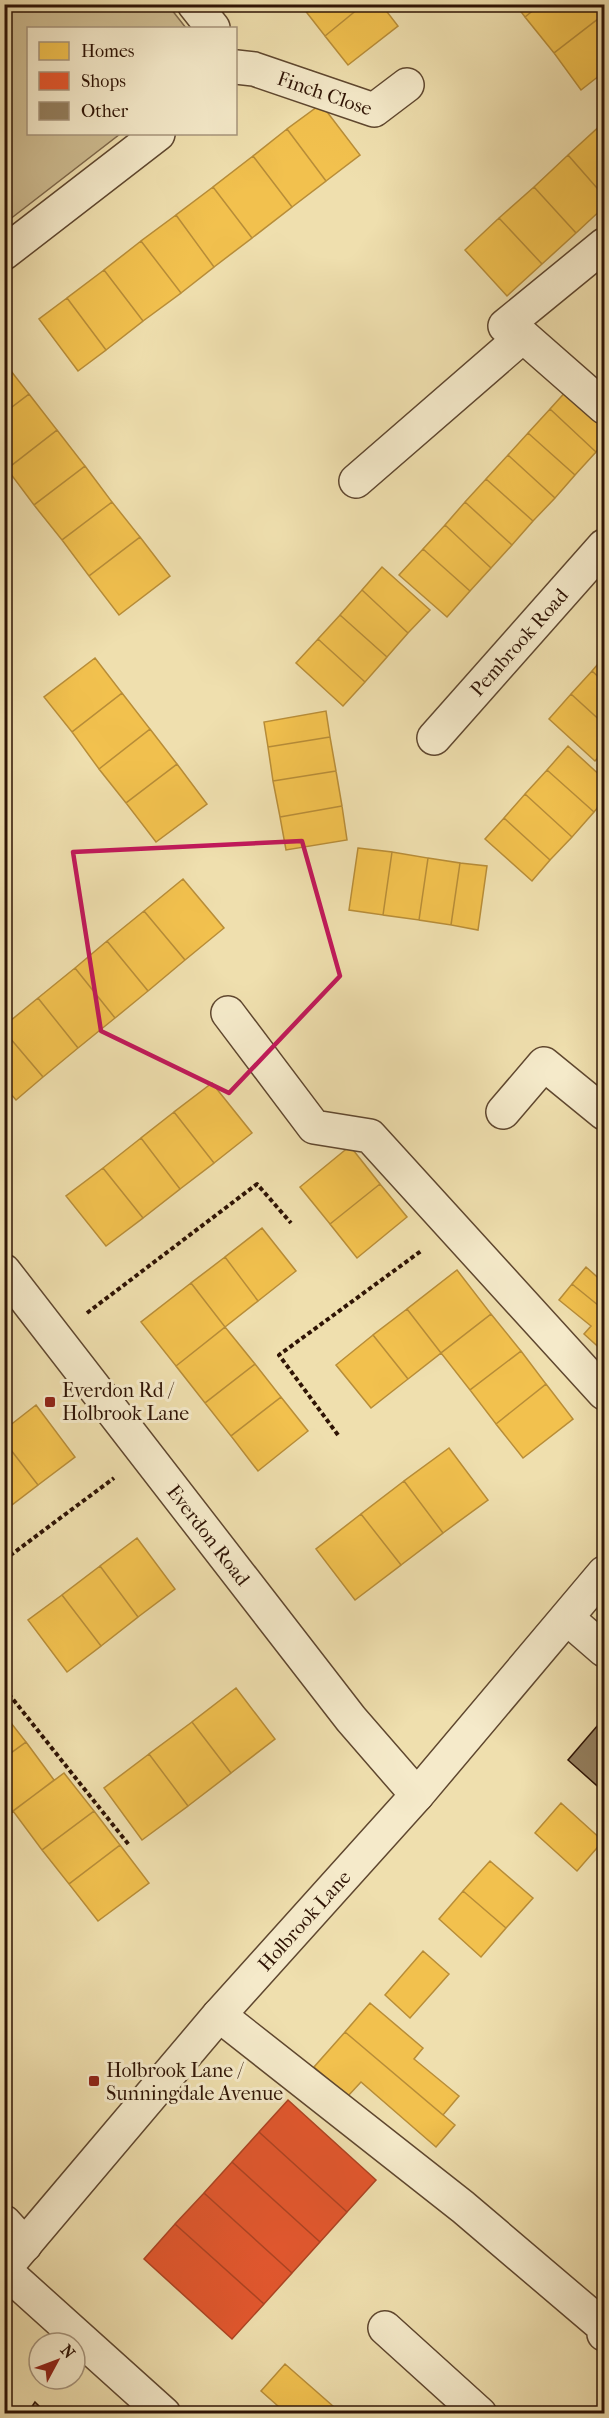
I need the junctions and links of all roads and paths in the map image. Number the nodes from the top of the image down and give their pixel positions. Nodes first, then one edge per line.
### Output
1 (194, 4) edge
2 (212, 27) edge
3 (237, 67) edge
4 (406, 85) dead end
5 (157, 135) edge
6 (604, 245) edge
7 (4, 253) edge
8 (505, 326) dead end
9 (604, 406) edge
10 (356, 481) dead end
11 (604, 546) edge
12 (434, 738) dead end
13 (228, 1013) dead end
14 (503, 1112) dead end
15 (604, 1113) edge
16 (291, 1223) dead end
17 (453, 1228) junction
18 (4, 1271) edge
19 (55, 1337) junction
20 (604, 1393) edge
21 (338, 1435) dead end
22 (146, 1455) junction
23 (4, 1560) edge
24 (604, 1573) edge
25 (567, 1618) junction
26 (604, 1650) edge
27 (4, 1688) edge
28 (417, 1795) junction
29 (129, 1845) dead end
30 (219, 2015) junction
31 (10, 2251) edge
32 (385, 2328) dead end
33 (604, 2334) edge
34 (164, 2414) edge
35 (480, 2414) edge

1 - 2 street
3 - 4 street, Finch Close
5 - 7 street
6 - 8 street
9 - 10 street
11 - 12 street, Pembrook Road
13 - 17 street
14 - 15 street
16 - 19 path
17 - 20 street
17 - 21 path
18 - 19 street, Everdon Road
19 - 22 street, Everdon Road
22 - 23 path
22 - 28 street, Everdon Road
24 - 25 street, Holbrook Lane
25 - 26 street
25 - 28 street, Holbrook Lane
27 - 29 path
28 - 30 street, Holbrook Lane
30 - 31 street, Holbrook Lane
30 - 33 street
31 - 34 street
32 - 35 street

